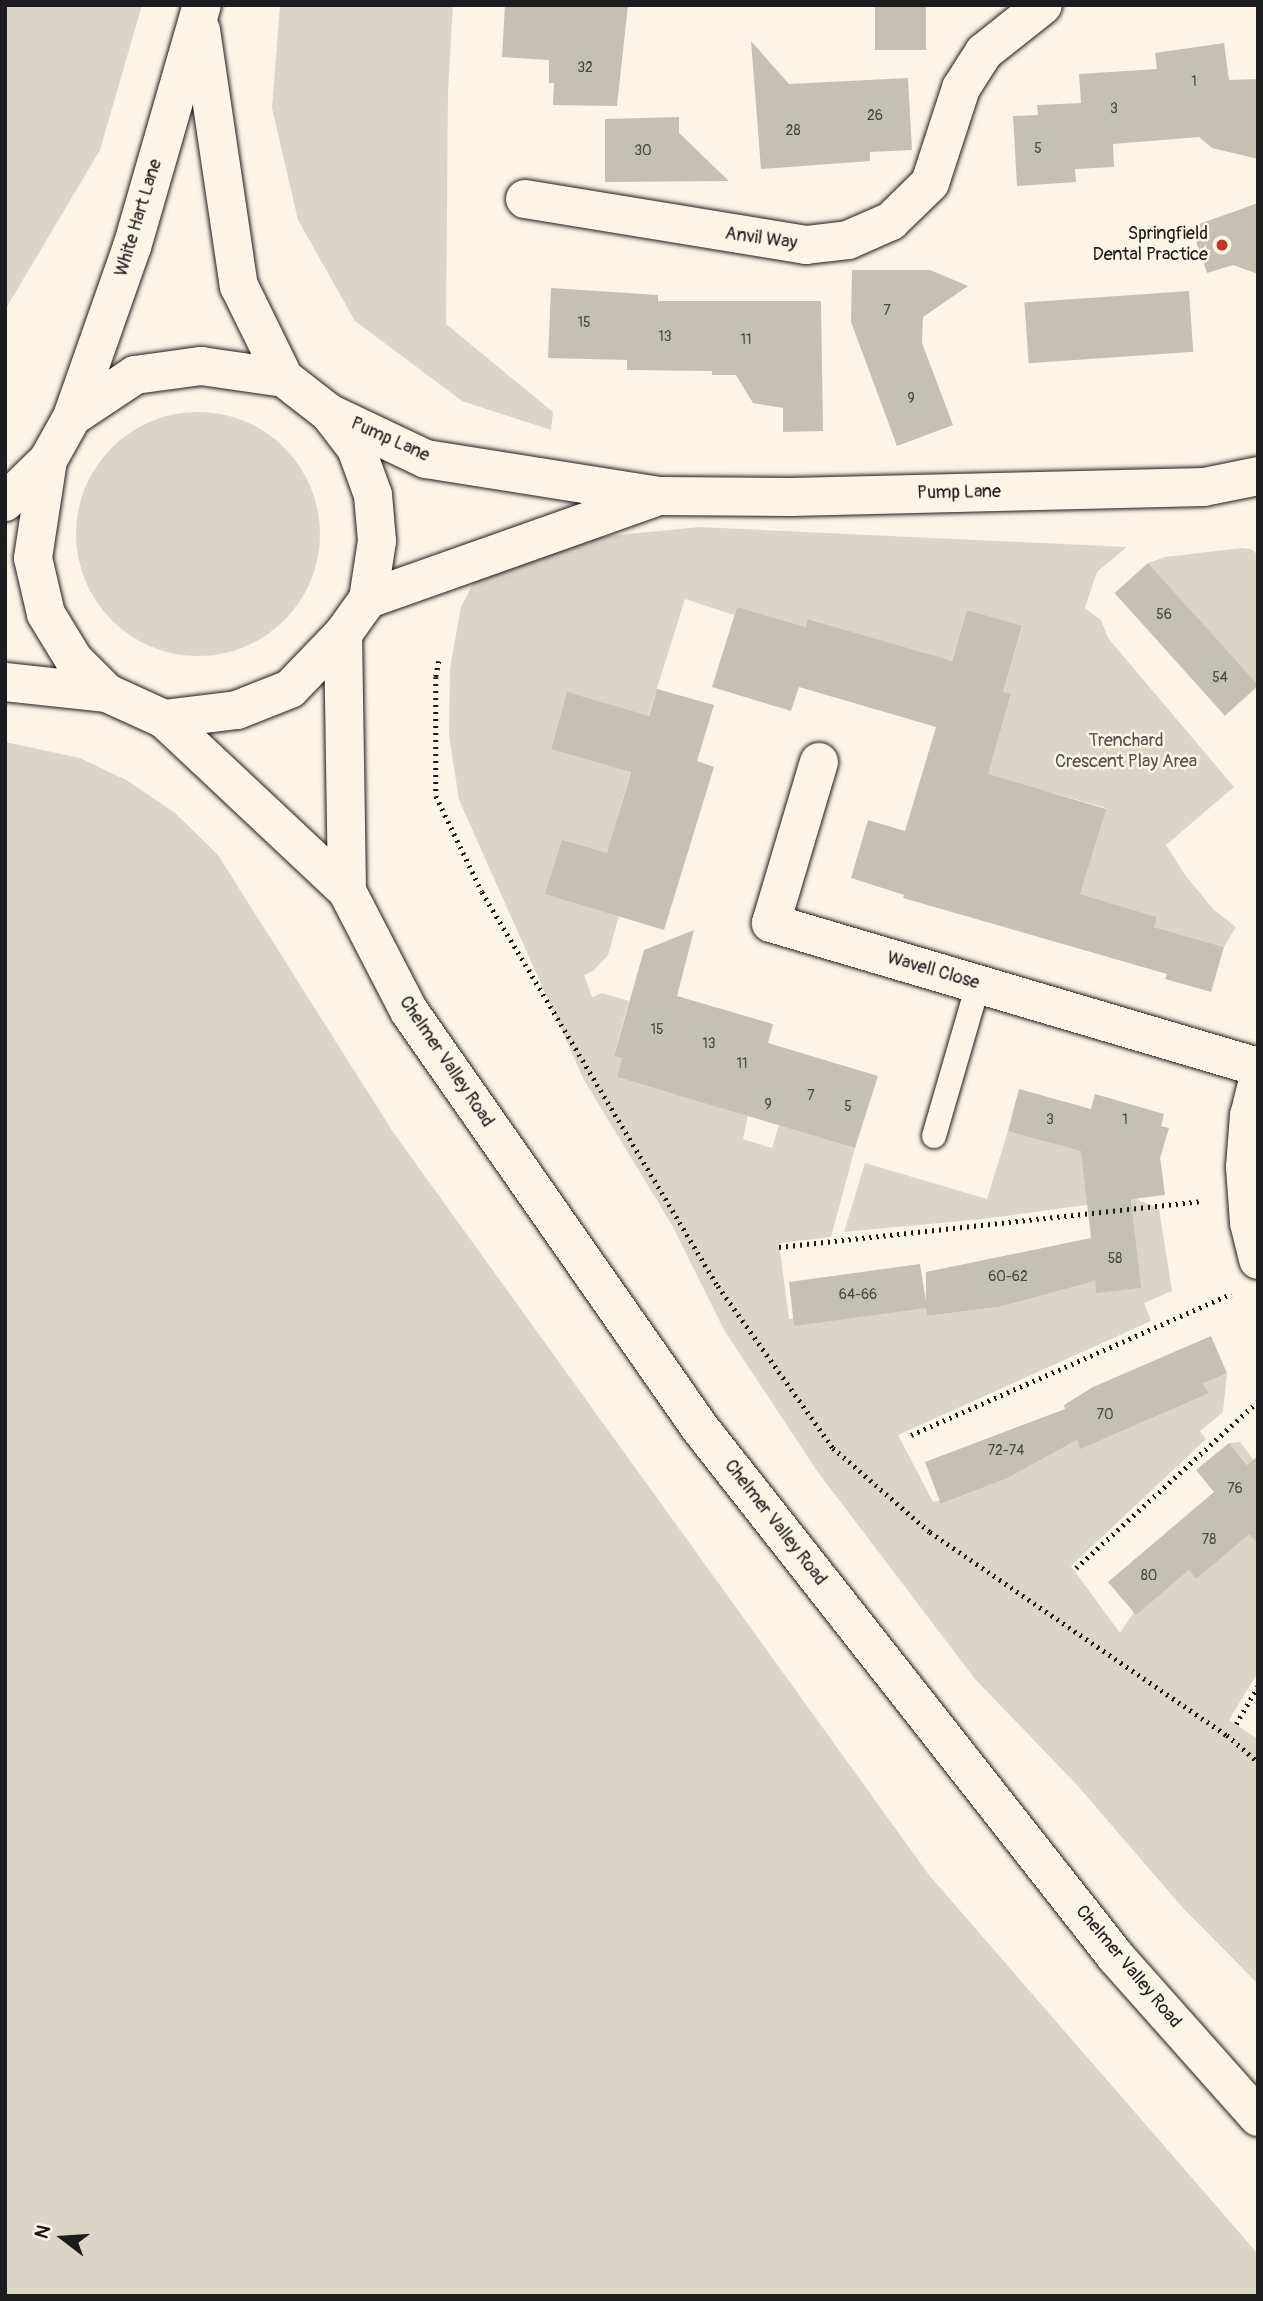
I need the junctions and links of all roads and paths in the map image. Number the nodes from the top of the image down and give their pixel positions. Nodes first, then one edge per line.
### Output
1 (1044, 5) edge
2 (200, 11) edge
3 (525, 199) dead end
4 (284, 378) junction
5 (329, 413) junction
6 (72, 418) junction
7 (48, 460) junction
8 (1258, 476) edge
9 (659, 496) junction
10 (5, 502) edge
11 (368, 598) junction
12 (343, 634) junction
13 (439, 661) dead end
14 (5, 682) edge
15 (107, 693) junction
16 (164, 719) junction
17 (819, 762) dead end
18 (347, 891) junction
19 (978, 985) junction
20 (1258, 1067) edge
21 (1258, 1080) edge
22 (934, 1136) dead end
23 (1208, 1200) dead end
24 (779, 1247) dead end
25 (1258, 1260) edge
26 (1234, 1293) dead end
27 (1258, 1401) edge
28 (911, 1435) dead end
29 (1076, 1567) dead end
30 (1258, 1686) edge
31 (1236, 1724) dead end
32 (1258, 1762) edge
33 (1258, 2117) edge

1 - 3 street, Anvil Way
2 - 4 street, White Hart Lane
2 - 6 street, White Hart Lane
4 - 5 street
4 - 6 street
5 - 9 street, Pump Lane
5 - 11 street
6 - 7 street, White Hart Lane
7 - 10 street
7 - 15 street
8 - 9 street, Pump Lane
9 - 11 street, Pump Lane
11 - 12 street
12 - 16 street
12 - 18 street, Chelmer Valley Road
13 - 32 path
14 - 15 street
15 - 16 street
16 - 18 street, Chelmer Valley Road
17 - 19 street, Wavell Close
18 - 33 street, Chelmer Valley Road
19 - 20 street, Wavell Close
19 - 22 lane
21 - 25 street
23 - 24 path
26 - 28 path
27 - 29 path
30 - 31 path

